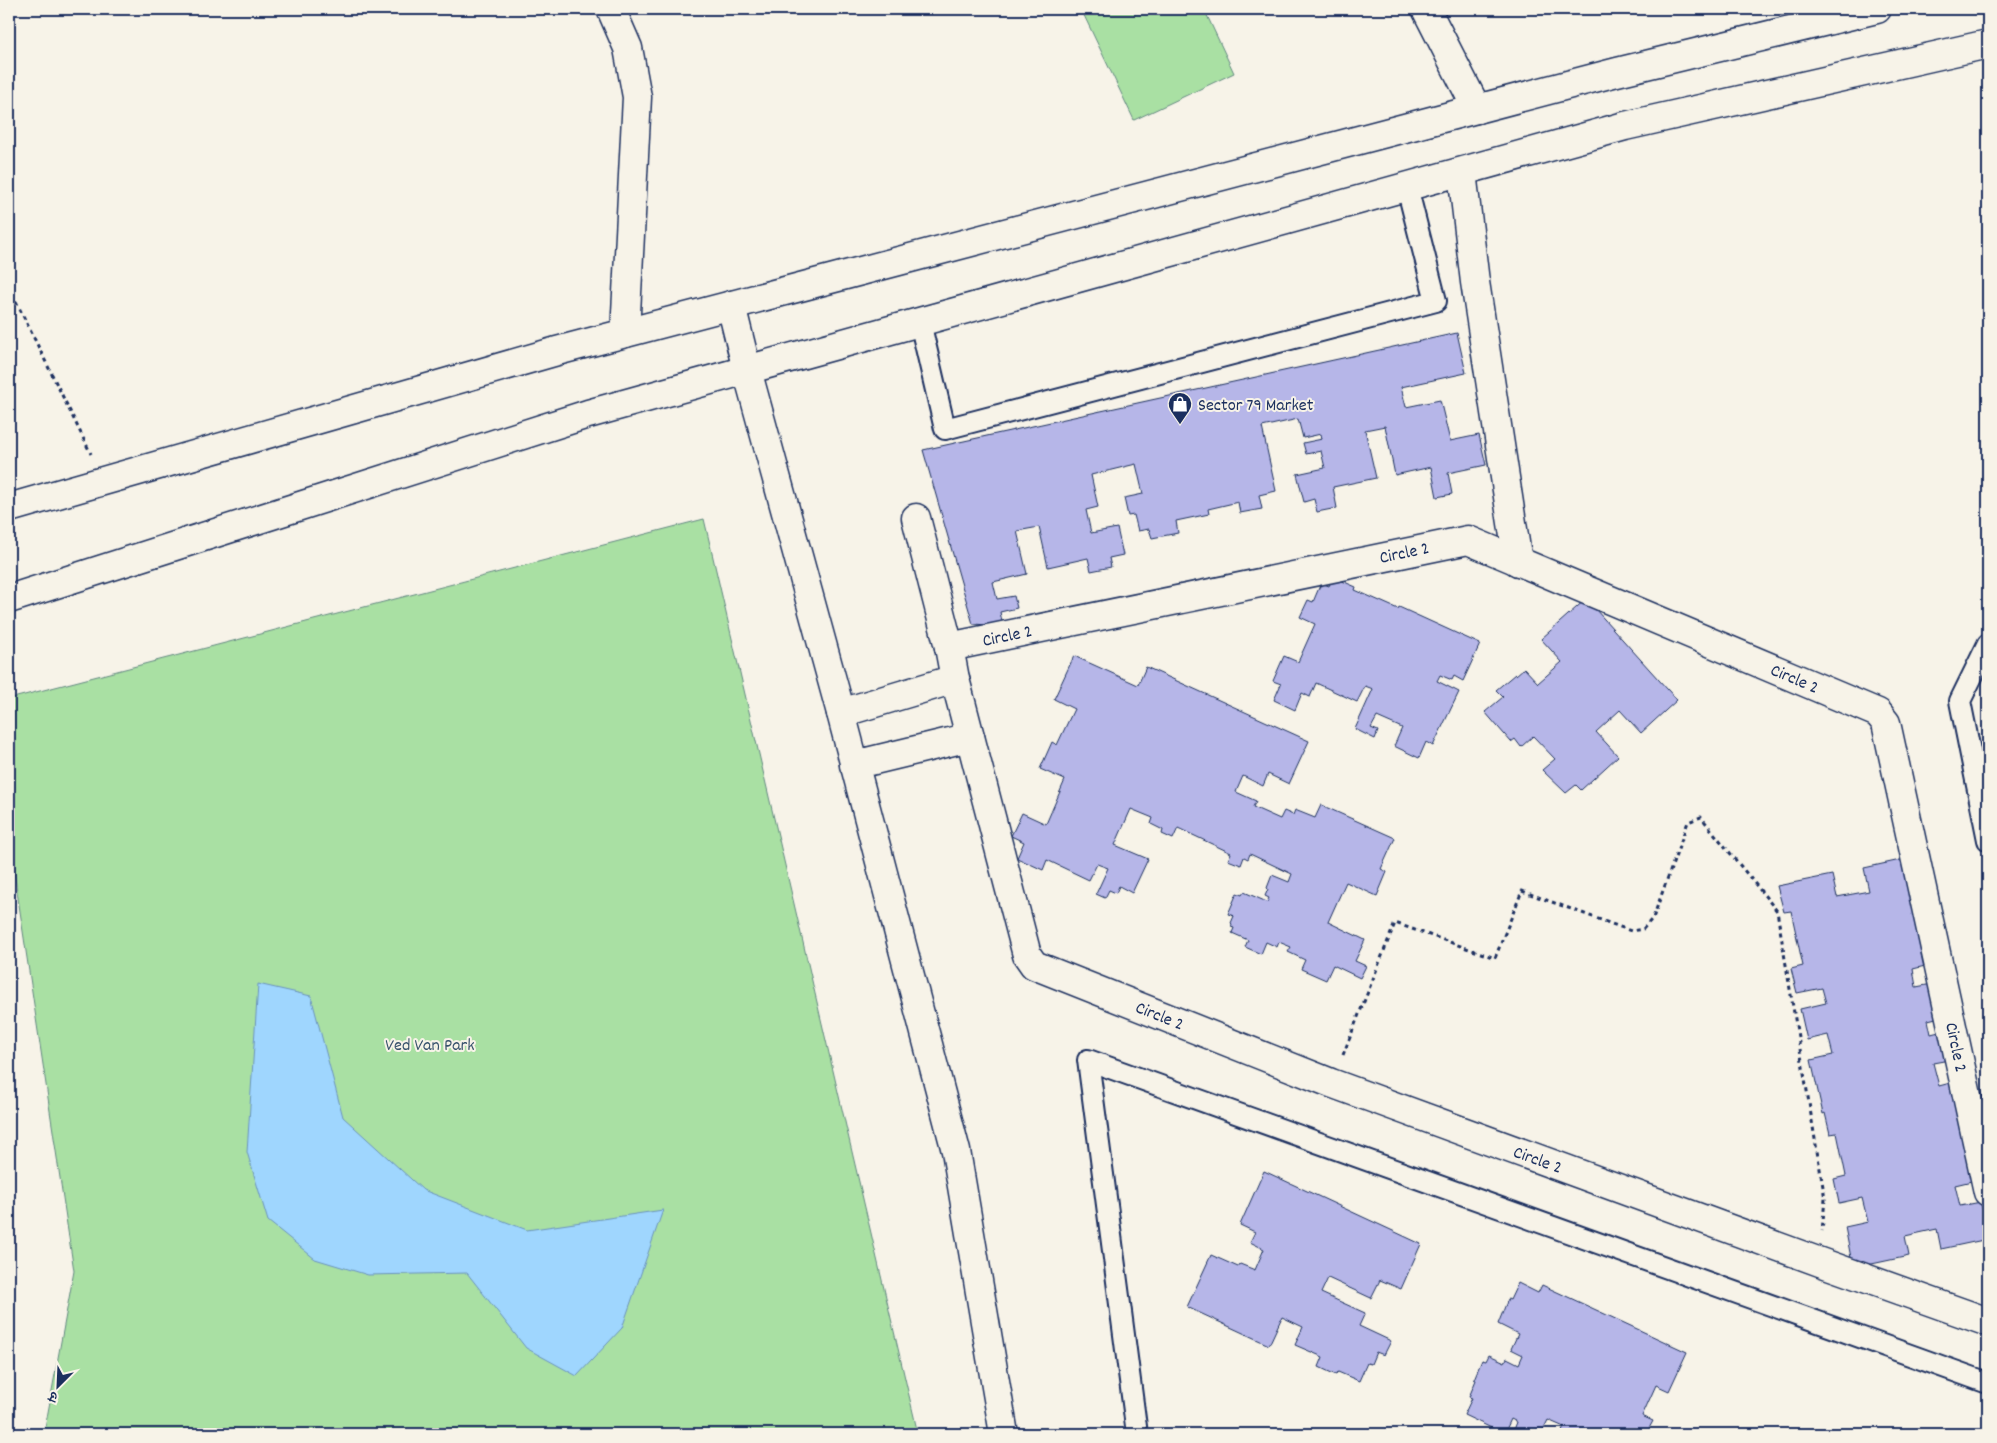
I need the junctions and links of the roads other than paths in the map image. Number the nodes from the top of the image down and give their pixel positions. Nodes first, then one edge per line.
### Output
1 (611, 9) edge
2 (1426, 9) edge
3 (1877, 9) edge
4 (1988, 44) edge
5 (1477, 109) junction
6 (1462, 172) junction
7 (1407, 187) junction
8 (731, 305) junction
9 (920, 322) junction
10 (625, 333) junction
11 (746, 370) junction
12 (9, 508) edge
13 (916, 518) dead end
14 (1518, 562) junction
15 (9, 599) edge
16 (949, 647) junction
17 (1987, 649) edge
18 (955, 679) junction
19 (841, 713) junction
20 (970, 737) junction
21 (854, 765) junction
22 (1988, 840) edge
23 (1988, 1192) edge
24 (1988, 1322) edge
25 (1988, 1383) edge
26 (1004, 1434) edge
27 (1137, 1434) edge

1 - 10 street
2 - 5 street
3 - 5 street
4 - 6 street
5 - 8 street
6 - 7 street
6 - 14 street
7 - 9 street
7 - 9 lane
8 - 10 street
8 - 11 street
9 - 11 street
10 - 12 street
11 - 15 street
11 - 19 street
13 - 16 street
14 - 16 street, Circle 2
14 - 23 street, Circle 2
16 - 18 street, Circle 2
17 - 22 lane
18 - 19 street
18 - 20 street, Circle 2
19 - 21 street
20 - 21 street
20 - 24 street, Circle 2
21 - 26 street
25 - 27 lane

